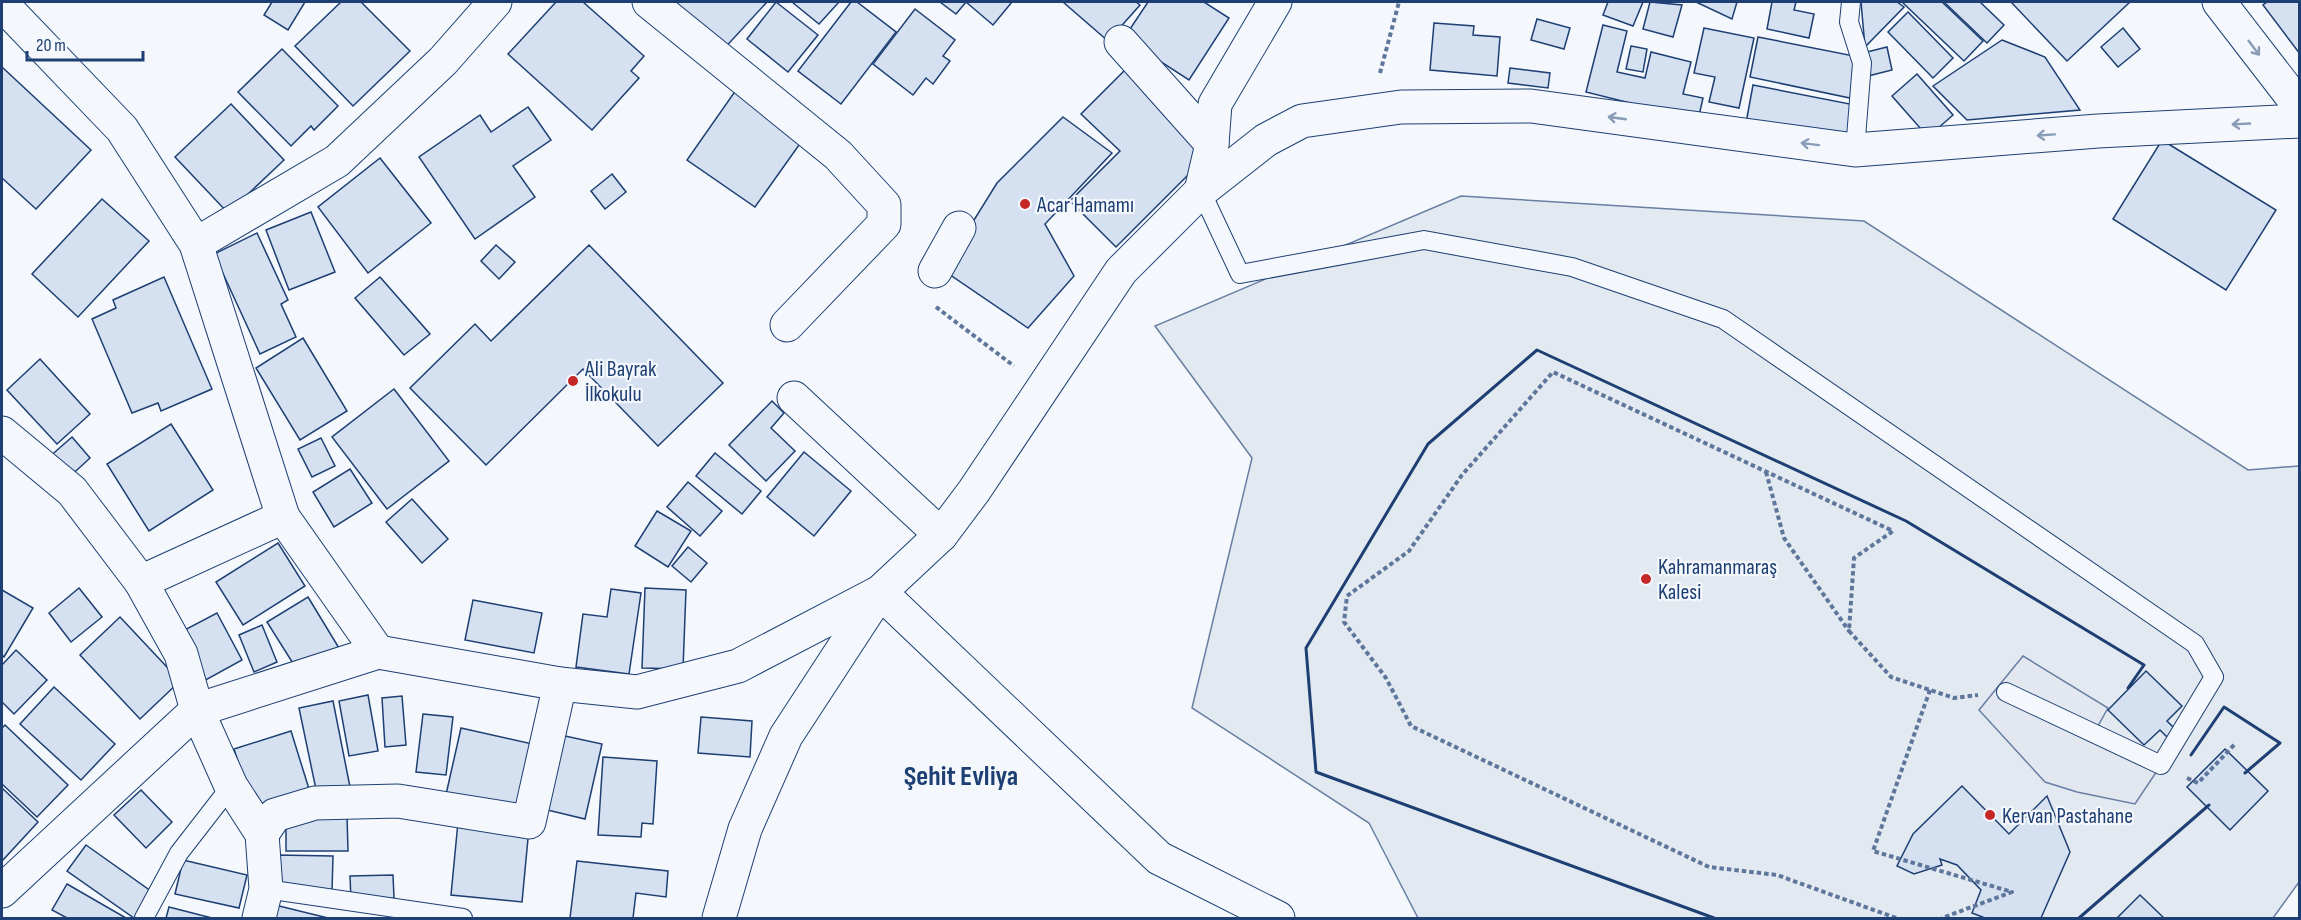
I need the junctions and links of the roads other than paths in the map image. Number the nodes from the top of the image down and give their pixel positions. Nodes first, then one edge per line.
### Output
1 (495, 2) edge
2 (649, 2) edge
3 (1275, 2) edge
4 (1851, 2) edge
5 (2219, 2) edge
6 (2, 4) edge
7 (1121, 42) dead end
8 (2300, 107) edge
9 (2300, 121) edge
10 (1212, 144) junction
11 (1855, 150) junction
12 (1201, 191) junction
13 (959, 228) dead end
14 (196, 244) junction
15 (935, 271) road end
16 (787, 325) dead end
17 (794, 398) dead end
18 (2, 433) edge
19 (283, 517) junction
20 (941, 535) junction
21 (141, 582) junction
22 (880, 591) junction
23 (378, 652) junction
24 (560, 684) junction
25 (2006, 692) road end
26 (197, 710) junction
27 (231, 786) junction
28 (262, 834) junction
29 (2, 891) edge
30 (263, 904) edge
31 (144, 918) edge
32 (463, 918) edge
33 (719, 918) edge
34 (1278, 918) edge

1 - 14 street
2 - 16 street
3 - 10 street
4 - 11 lane
5 -> 8 street
6 - 14 street
7 - 10 street
9 -> 11 street
10 - 12 street
11 -> 12 street
12 - 20 street
12 - 25 lane
13 - 15 street
14 - 19 street
17 - 20 street
18 - 21 street
19 - 21 street
19 - 23 street
20 - 22 street
21 - 26 street
22 - 24 street
22 - 33 street
22 - 34 street
23 - 24 street
23 - 26 street
24 - 28 street
26 - 27 street
26 - 29 street
27 - 28 street
27 - 31 lane
28 - 30 street
30 - 32 lane

